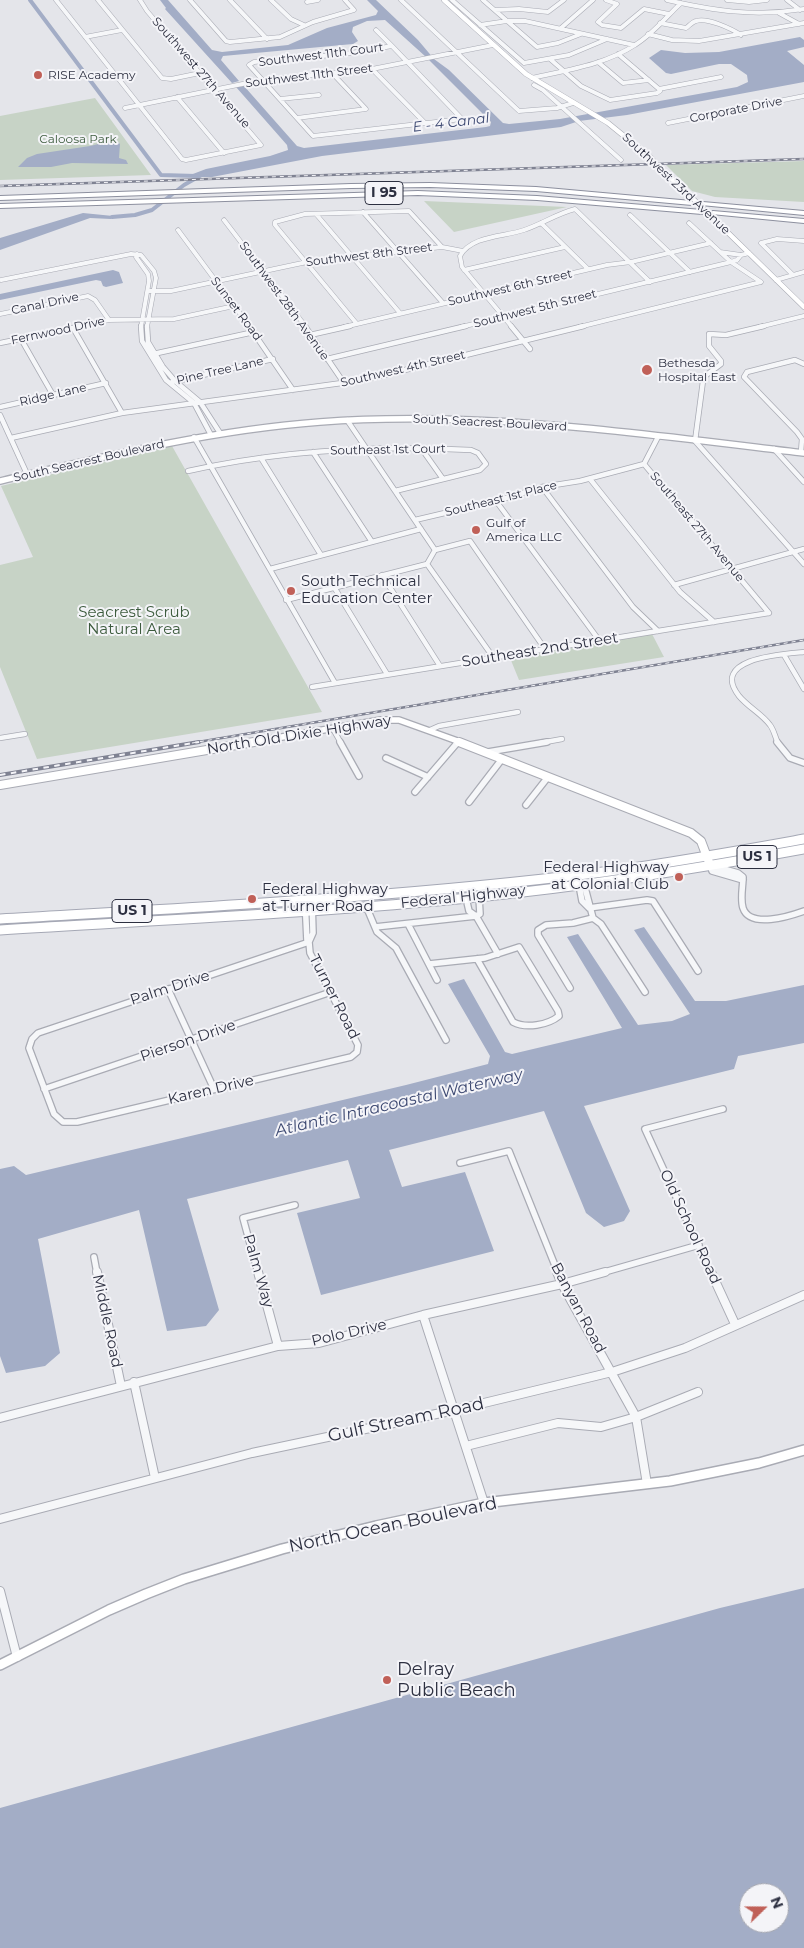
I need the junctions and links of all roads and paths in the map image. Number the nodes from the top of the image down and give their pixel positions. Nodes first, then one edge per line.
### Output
1 (56, 0) edge
2 (98, 0) edge
3 (140, 0) edge
4 (190, 0) edge
5 (230, 0) edge
6 (271, 0) edge
7 (318, 0) edge
8 (345, 0) edge
9 (401, 0) edge
10 (444, 0) edge
11 (452, 0) edge
12 (483, 0) edge
13 (564, 0) edge
14 (593, 0) edge
15 (606, 0) edge
16 (667, 0) edge
17 (727, 0) edge
18 (767, 0) edge
19 (787, 0) edge
20 (759, 1) edge
21 (307, 2) dead end
22 (681, 3) junction
23 (802, 9) edge
24 (495, 10) junction
25 (779, 13) junction
26 (669, 14) junction
27 (507, 20) junction
28 (660, 23) junction
29 (802, 24) edge
30 (304, 25) junction
31 (480, 26) junction
32 (561, 28) junction
33 (122, 30) junction
34 (376, 30) dead end
35 (582, 33) junction
36 (648, 34) junction
37 (741, 35) junction
38 (86, 37) junction
39 (267, 39) junction
40 (607, 39) junction
41 (494, 45) junction
42 (634, 45) junction
43 (392, 46) junction
44 (457, 52) junction
45 (618, 54) junction
46 (550, 59) junction
47 (408, 62) junction
48 (598, 62) junction
49 (372, 69) junction
50 (564, 71) junction
51 (200, 73) junction
52 (333, 74) junction
53 (721, 77) dead end
54 (532, 78) junction
55 (262, 80) junction
56 (649, 80) junction
57 (534, 85) dead end
58 (659, 89) junction
59 (215, 90) junction
60 (320, 95) dead end
61 (804, 96) edge
62 (178, 97) junction
63 (280, 100) junction
64 (573, 102) junction
65 (140, 105) junction
66 (561, 107) junction
67 (125, 108) dead end
68 (297, 118) junction
69 (668, 123) dead end
70 (425, 124) junction
71 (224, 153) junction
72 (621, 160) dead end
73 (0, 198) edge
74 (692, 203) dead end
75 (704, 204) dead end
76 (0, 206) edge
77 (363, 212) junction
78 (702, 212) dead end
79 (804, 212) edge
80 (316, 214) junction
81 (630, 215) dead end
82 (714, 217) junction
83 (224, 220) dead end
84 (541, 222) junction
85 (804, 222) edge
86 (689, 223) dead end
87 (178, 230) dead end
88 (804, 241) edge
89 (711, 243) junction
90 (442, 246) junction
91 (566, 247) junction
92 (463, 251) junction
93 (397, 252) junction
94 (720, 252) junction
95 (671, 253) junction
96 (749, 253) junction
97 (137, 254) junction
98 (741, 255) junction
99 (352, 257) junction
100 (307, 262) junction
101 (631, 262) junction
102 (731, 262) junction
103 (588, 269) junction
104 (464, 270) junction
105 (263, 271) junction
106 (690, 272) junction
107 (804, 272) edge
108 (793, 275) junction
109 (1, 280) dead end
110 (776, 280) junction
111 (216, 281) junction
112 (650, 282) junction
113 (149, 291) junction
114 (154, 292) junction
115 (484, 294) junction
116 (443, 303) junction
117 (234, 306) junction
118 (804, 307) edge
119 (0, 314) edge
120 (400, 314) junction
121 (804, 316) edge
122 (504, 317) junction
123 (142, 319) junction
124 (148, 319) junction
125 (109, 320) junction
126 (804, 320) edge
127 (783, 321) junction
128 (357, 324) junction
129 (73, 328) junction
130 (254, 332) junction
131 (310, 334) junction
132 (21, 339) junction
133 (524, 341) junction
134 (0, 343) edge
135 (530, 349) dead end
136 (155, 354) junction
137 (149, 355) junction
138 (273, 359) junction
139 (327, 359) junction
140 (804, 364) edge
141 (175, 381) junction
142 (106, 383) junction
143 (168, 383) junction
144 (344, 383) junction
145 (293, 390) junction
146 (53, 395) junction
147 (200, 402) junction
148 (194, 403) junction
149 (0, 407) edge
150 (122, 412) junction
151 (0, 414) edge
152 (347, 420) junction
153 (220, 433) junction
154 (211, 434) junction
155 (194, 437) junction
156 (658, 437) junction
157 (11, 438) junction
158 (695, 441) junction
159 (421, 448) junction
160 (367, 449) junction
161 (774, 449) junction
162 (313, 452) junction
163 (803, 452) edge
164 (261, 458) junction
165 (644, 464) junction
166 (210, 466) junction
167 (188, 471) dead end
168 (27, 474) junction
169 (443, 479) junction
170 (590, 479) junction
171 (0, 481) edge
172 (804, 482) edge
173 (542, 487) junction
174 (395, 491) junction
175 (496, 501) junction
176 (415, 520) junction
177 (421, 529) junction
178 (372, 542) junction
179 (804, 549) edge
180 (435, 550) junction
181 (793, 552) junction
182 (321, 555) junction
183 (428, 564) junction
184 (804, 564) edge
185 (270, 569) junction
186 (732, 569) junction
187 (382, 575) junction
188 (674, 585) junction
189 (334, 587) junction
190 (286, 600) junction
191 (769, 613) joint
192 (714, 622) junction
193 (658, 630) junction
194 (598, 640) junction
195 (545, 649) junction
196 (804, 652) edge
197 (784, 655) junction
198 (493, 657) junction
199 (440, 666) junction
200 (387, 674) junction
201 (335, 683) junction
202 (312, 687) dead end
203 (804, 689) edge
204 (518, 712) dead end
205 (333, 729) junction
206 (430, 730) junction
207 (25, 734) dead end
208 (0, 738) edge
209 (562, 739) dead end
210 (458, 741) junction
211 (487, 752) junction
212 (386, 758) dead end
213 (502, 758) junction
214 (804, 763) edge
215 (359, 776) dead end
216 (428, 777) junction
217 (548, 777) junction
218 (0, 785) edge
219 (415, 792) dead end
220 (469, 802) dead end
221 (526, 805) dead end
222 (804, 839) edge
223 (804, 848) edge
224 (706, 857) junction
225 (710, 866) junction
226 (596, 873) junction
227 (569, 877) junction
228 (581, 885) junction
229 (551, 888) junction
230 (479, 897) junction
231 (466, 898) junction
232 (309, 905) junction
233 (366, 906) junction
234 (589, 908) junction
235 (156, 910) junction
236 (804, 911) edge
237 (62, 916) junction
238 (476, 916) junction
239 (593, 918) junction
240 (0, 920) edge
241 (408, 924) junction
242 (63, 926) junction
243 (375, 927) junction
244 (0, 928) edge
245 (309, 942) junction
246 (498, 954) junction
247 (476, 959) junction
248 (429, 964) junction
249 (698, 971) dead end
250 (437, 980) dead end
251 (570, 988) dead end
252 (168, 989) junction
253 (331, 992) junction
254 (645, 992) dead end
255 (191, 1040) junction
256 (446, 1040) dead end
257 (357, 1052) joint
258 (44, 1089) junction
259 (214, 1090) junction
260 (723, 1109) dead end
261 (460, 1163) dead end
262 (295, 1205) dead end
263 (698, 1245) junction
264 (94, 1257) dead end
265 (562, 1284) junction
266 (804, 1295) edge
267 (422, 1315) junction
268 (735, 1324) junction
269 (278, 1346) junction
270 (612, 1372) junction
271 (134, 1382) junction
272 (121, 1386) junction
273 (698, 1392) dead end
274 (455, 1410) junction
275 (636, 1417) junction
276 (0, 1418) edge
277 (466, 1446) junction
278 (804, 1450) edge
279 (154, 1478) junction
280 (647, 1484) junction
281 (484, 1503) junction
282 (0, 1520) edge
283 (0, 1591) edge
284 (17, 1657) junction
285 (0, 1665) edge

1 - 38 street
2 - 33 street
3 - 51 street, Southwest 27th Avenue
4 - 39 street
5 - 39 street
6 - 30 street
7 - 21 street
8 - 30 street
9 - 44 street
10 - 41 street, Southwest 23rd Avenue
11 - 31 street
12 - 24 street
13 - 24 street
14 - 32 street
15 - 26 street
16 - 22 street
17 - 20 street
18 - 20 street
19 - 23 street
22 - 25 street
22 - 26 street
23 - 25 street
24 - 27 street
25 - 29 street
26 - 28 street
27 - 31 street
27 - 32 street
27 - 35 street
28 - 36 street
28 - 37 street
29 - 37 street
30 - 39 street
31 - 46 street
32 - 35 street
33 - 38 street
33 - 51 street
34 - 43 street
35 - 40 street
36 - 37 street
36 - 42 street
38 - 65 street
40 - 42 street
40 - 46 street
41 - 44 street, Southwest 11th Street
41 - 54 street, Southwest 23rd Avenue
42 - 45 street
43 - 47 street
43 - 55 street, Southwest 11th Court
44 - 47 street, Southwest 11th Street
44 - 66 street
45 - 48 street
45 - 56 street
46 - 50 street
47 - 49 street, Southwest 11th Street
47 - 70 street
48 - 50 street
48 - 56 street
49 - 52 street, Southwest 11th Street
49 - 70 street
50 - 54 street
50 - 58 street
51 - 59 street, Southwest 27th Avenue
52 - 55 street, Southwest 11th Street
52 - 68 street
53 - 58 street
54 - 64 street, Southwest 23rd Avenue
55 - 59 street, Southwest 11th Street
55 - 63 street
56 - 58 street
57 - 66 street
59 - 62 street, Southwest 11th Street
59 - 71 street, Southwest 27th Avenue
60 - 63 street
61 - 69 street, Corporate Drive
62 - 65 street, Southwest 11th Street
62 - 71 street
63 - 68 street
64 - 66 street
64 - 82 street, Southwest 23rd Avenue, bridge
65 - 67 street, Southwest 11th Street
65 - 71 street
66 - 72 street
68 - 70 street
73 - 74 highway, I 95
75 - 79 highway
76 - 78 highway, I 95
77 - 80 street
77 - 90 street
77 - 93 street
80 - 99 street
80 - 100 street
81 - 95 street
82 - 85 highway
82 - 96 street, Southwest 23rd Avenue
83 - 105 street, Southwest 28th Avenue
84 - 91 street
84 - 92 street
84 - 101 street
86 - 89 street
87 - 111 street, Sunset Road
88 - 108 street
89 - 94 street
89 - 95 street, Southwest 6th Street
90 - 92 street, Southwest 8th Street
90 - 93 street, Southwest 8th Street
91 - 103 street
91 - 104 street
92 - 104 street
93 - 99 street, Southwest 8th Street
93 - 116 street
94 - 98 street, Southwest 5th Street
94 - 102 street
95 - 101 street, Southwest 6th Street
95 - 106 street
96 - 98 street, Southwest 5th Street
96 - 110 street, Southwest 23rd Avenue
97 - 109 street
97 - 113 street
97 - 114 street
98 - 102 street, Southwest 5th Street
99 - 100 street, Southwest 8th Street
99 - 120 street
100 - 105 street, Southwest 8th Street
100 - 128 street
101 - 103 street, Southwest 6th Street
101 - 112 street
102 - 106 street, Southwest 5th Street
102 - 133 street, Southwest 4th Street
103 - 115 street, Southwest 6th Street
104 - 115 street
105 - 111 street, Southwest 8th Street
105 - 131 street, Southwest 28th Avenue
106 - 112 street, Southwest 5th Street
107 - 108 street
108 - 110 street
110 - 118 street, Southwest 23rd Avenue
111 - 114 street, Southwest 8th Street
111 - 117 street, Sunset Road
112 - 122 street, Southwest 5th Street
113 - 114 street, Southwest 8th Street
113 - 123 street
114 - 124 street
115 - 116 street, Southwest 6th Street
115 - 122 street
116 - 120 street, Southwest 6th Street
117 - 124 street, Fernwood Drive
117 - 130 street, Sunset Road
119 - 125 street, Canal Drive
120 - 128 street, Southwest 6th Street
121 - 127 street
122 - 133 street
122 - 139 street, Southwest 5th Street
123 - 124 street, Fernwood Drive
123 - 125 street, Fernwood Drive
123 - 137 street
124 - 136 street
125 - 129 street, Fernwood Drive
126 - 127 street
127 - 158 street
128 - 131 street, Southwest 6th Street
129 - 132 street, Fernwood Drive
129 - 142 street
130 - 136 street
130 - 138 street, Sunset Road
131 - 139 street, Southwest 28th Avenue
132 - 134 street, Fernwood Drive
132 - 146 street
133 - 135 street
133 - 144 street, Southwest 4th Street
136 - 137 street
136 - 141 street
137 - 143 street
138 - 141 street, Pine Tree Lane
138 - 145 street, Sunset Road
139 - 144 street, Southwest 28th Avenue
140 - 163 street
141 - 143 street, Pine Tree Lane
141 - 147 street
142 - 146 street, Ridge Lane
142 - 150 street
143 - 148 street
144 - 145 street, Southwest 4th Street
145 - 147 street, Southwest 4th Street
146 - 149 street, Ridge Lane
147 - 148 street, Southwest 4th Street
147 - 153 street
148 - 150 street, Southwest 4th Street
148 - 154 street
150 - 157 street, Southwest 4th Street
151 - 157 street
152 - 153 street, South Seacrest Boulevard
152 - 156 street, South Seacrest Boulevard
152 - 160 street
153 - 154 street, South Seacrest Boulevard
154 - 155 street, South Seacrest Boulevard
155 - 166 street
155 - 168 street, South Seacrest Boulevard
156 - 158 street, South Seacrest Boulevard
156 - 165 street, Southeast 27th Avenue
157 - 168 street
158 - 161 street, South Seacrest Boulevard
158 - 181 street
159 - 160 street, Southeast 1st Court
159 - 169 street
159 - 169 street, Southeast 1st Court
160 - 162 street, Southeast 1st Court
160 - 174 street
161 - 163 street, South Seacrest Boulevard
161 - 172 street
162 - 164 street, Southeast 1st Court
162 - 178 street
164 - 166 street, Southeast 1st Court
164 - 182 street
165 - 170 street, Southeast 1st Place
165 - 186 street, Southeast 27th Avenue
166 - 167 street, Southeast 1st Court
166 - 185 street
168 - 171 street, South Seacrest Boulevard
169 - 174 street, Southeast 1st Court
170 - 173 street, Southeast 1st Place
170 - 188 street
173 - 175 street, Southeast 1st Place
173 - 193 street
174 - 176 street
175 - 176 street, Southeast 1st Place
175 - 194 street
176 - 177 street
177 - 178 street
177 - 180 street
178 - 182 street
179 - 181 street
180 - 183 street
180 - 195 street
181 - 184 street
181 - 186 street
182 - 185 street
183 - 187 street
183 - 198 street
185 - 190 street
186 - 188 street
186 - 191 street, Southeast 27th Avenue
187 - 189 street
187 - 199 street
188 - 192 street
189 - 190 street
189 - 200 street
190 - 201 street
191 - 192 street, Southeast 2nd Street
192 - 193 street, Southeast 2nd Street
193 - 194 street, Southeast 2nd Street
194 - 195 street, Southeast 2nd Street
195 - 198 street, Southeast 2nd Street
196 - 197 street
197 - 203 street
197 - 214 street
198 - 199 street, Southeast 2nd Street
199 - 200 street, Southeast 2nd Street
200 - 201 street, Southeast 2nd Street
201 - 202 street, Southeast 2nd Street
204 - 206 street
205 - 206 street, North Old Dixie Highway
205 - 215 street
205 - 218 street, North Old Dixie Highway
206 - 210 street, North Old Dixie Highway
207 - 208 street
209 - 211 street
210 - 211 street, North Old Dixie Highway
210 - 216 street
211 - 213 street, North Old Dixie Highway
212 - 216 street
213 - 217 street, North Old Dixie Highway
213 - 220 street
216 - 219 street
217 - 221 street
217 - 224 street, North Old Dixie Highway
222 - 224 main road, Federal Highway / US 1
223 - 225 main road, Federal Highway / US 1
224 - 225 street, North Old Dixie Highway
224 - 226 main road, Federal Highway / US 1
225 - 228 main road, Federal Highway / US 1
225 - 236 street
226 - 227 main road, Federal Highway / US 1
226 - 228 main road
227 - 229 main road
227 - 232 main road, Federal Highway / US 1
228 - 229 main road, Federal Highway / US 1
228 - 234 street
229 - 230 main road, Federal Highway / US 1
230 - 231 main road, Federal Highway / US 1
230 - 238 street
231 - 233 main road, Federal Highway / US 1
231 - 238 street
232 - 233 main road, Federal Highway / US 1
232 - 235 main road, Federal Highway / US 1
232 - 242 main road, Federal Highway / US 1
232 - 245 street, Turner Road
233 - 243 street
234 - 239 street
234 - 249 street
235 - 237 main road, Federal Highway / US 1
235 - 242 main road
237 - 240 main road, Federal Highway / US 1
237 - 244 main road
238 - 241 street
238 - 246 street
239 - 251 street
239 - 254 street
241 - 243 street
241 - 248 street
242 - 244 main road, Federal Highway / US 1
243 - 256 street
245 - 252 street, Palm Drive
245 - 253 street, Turner Road
246 - 247 street
246 - 247 street
247 - 248 street
248 - 250 street
252 - 255 street
252 - 258 street, Palm Drive
253 - 255 street, Pierson Drive
253 - 257 street, Turner Road
255 - 258 street, Pierson Drive
255 - 259 street
257 - 259 street, Karen Drive
258 - 259 street, Karen Drive
260 - 263 street, Old School Road
261 - 265 street, Banyan Road
262 - 269 street, Palm Way
263 - 265 street, Polo Drive
263 - 268 street, Old School Road
264 - 272 street, Middle Road
265 - 267 street, Polo Drive
265 - 270 street, Banyan Road
266 - 268 street, Gulf Stream Road
267 - 269 street, Polo Drive
267 - 274 street
268 - 270 street, Gulf Stream Road
269 - 271 street, Polo Drive
270 - 274 street, Gulf Stream Road
270 - 275 street, Banyan Road
271 - 272 street, Polo Drive
271 - 279 street, Middle Road
272 - 276 street, Polo Drive
273 - 275 street
274 - 277 street
274 - 279 street, Gulf Stream Road
275 - 277 street
275 - 280 street, Banyan Road
277 - 281 street
278 - 280 street, North Ocean Boulevard
279 - 282 street, Gulf Stream Road
280 - 281 street, North Ocean Boulevard
281 - 284 street, North Ocean Boulevard
283 - 284 street
284 - 285 street, North Ocean Boulevard

